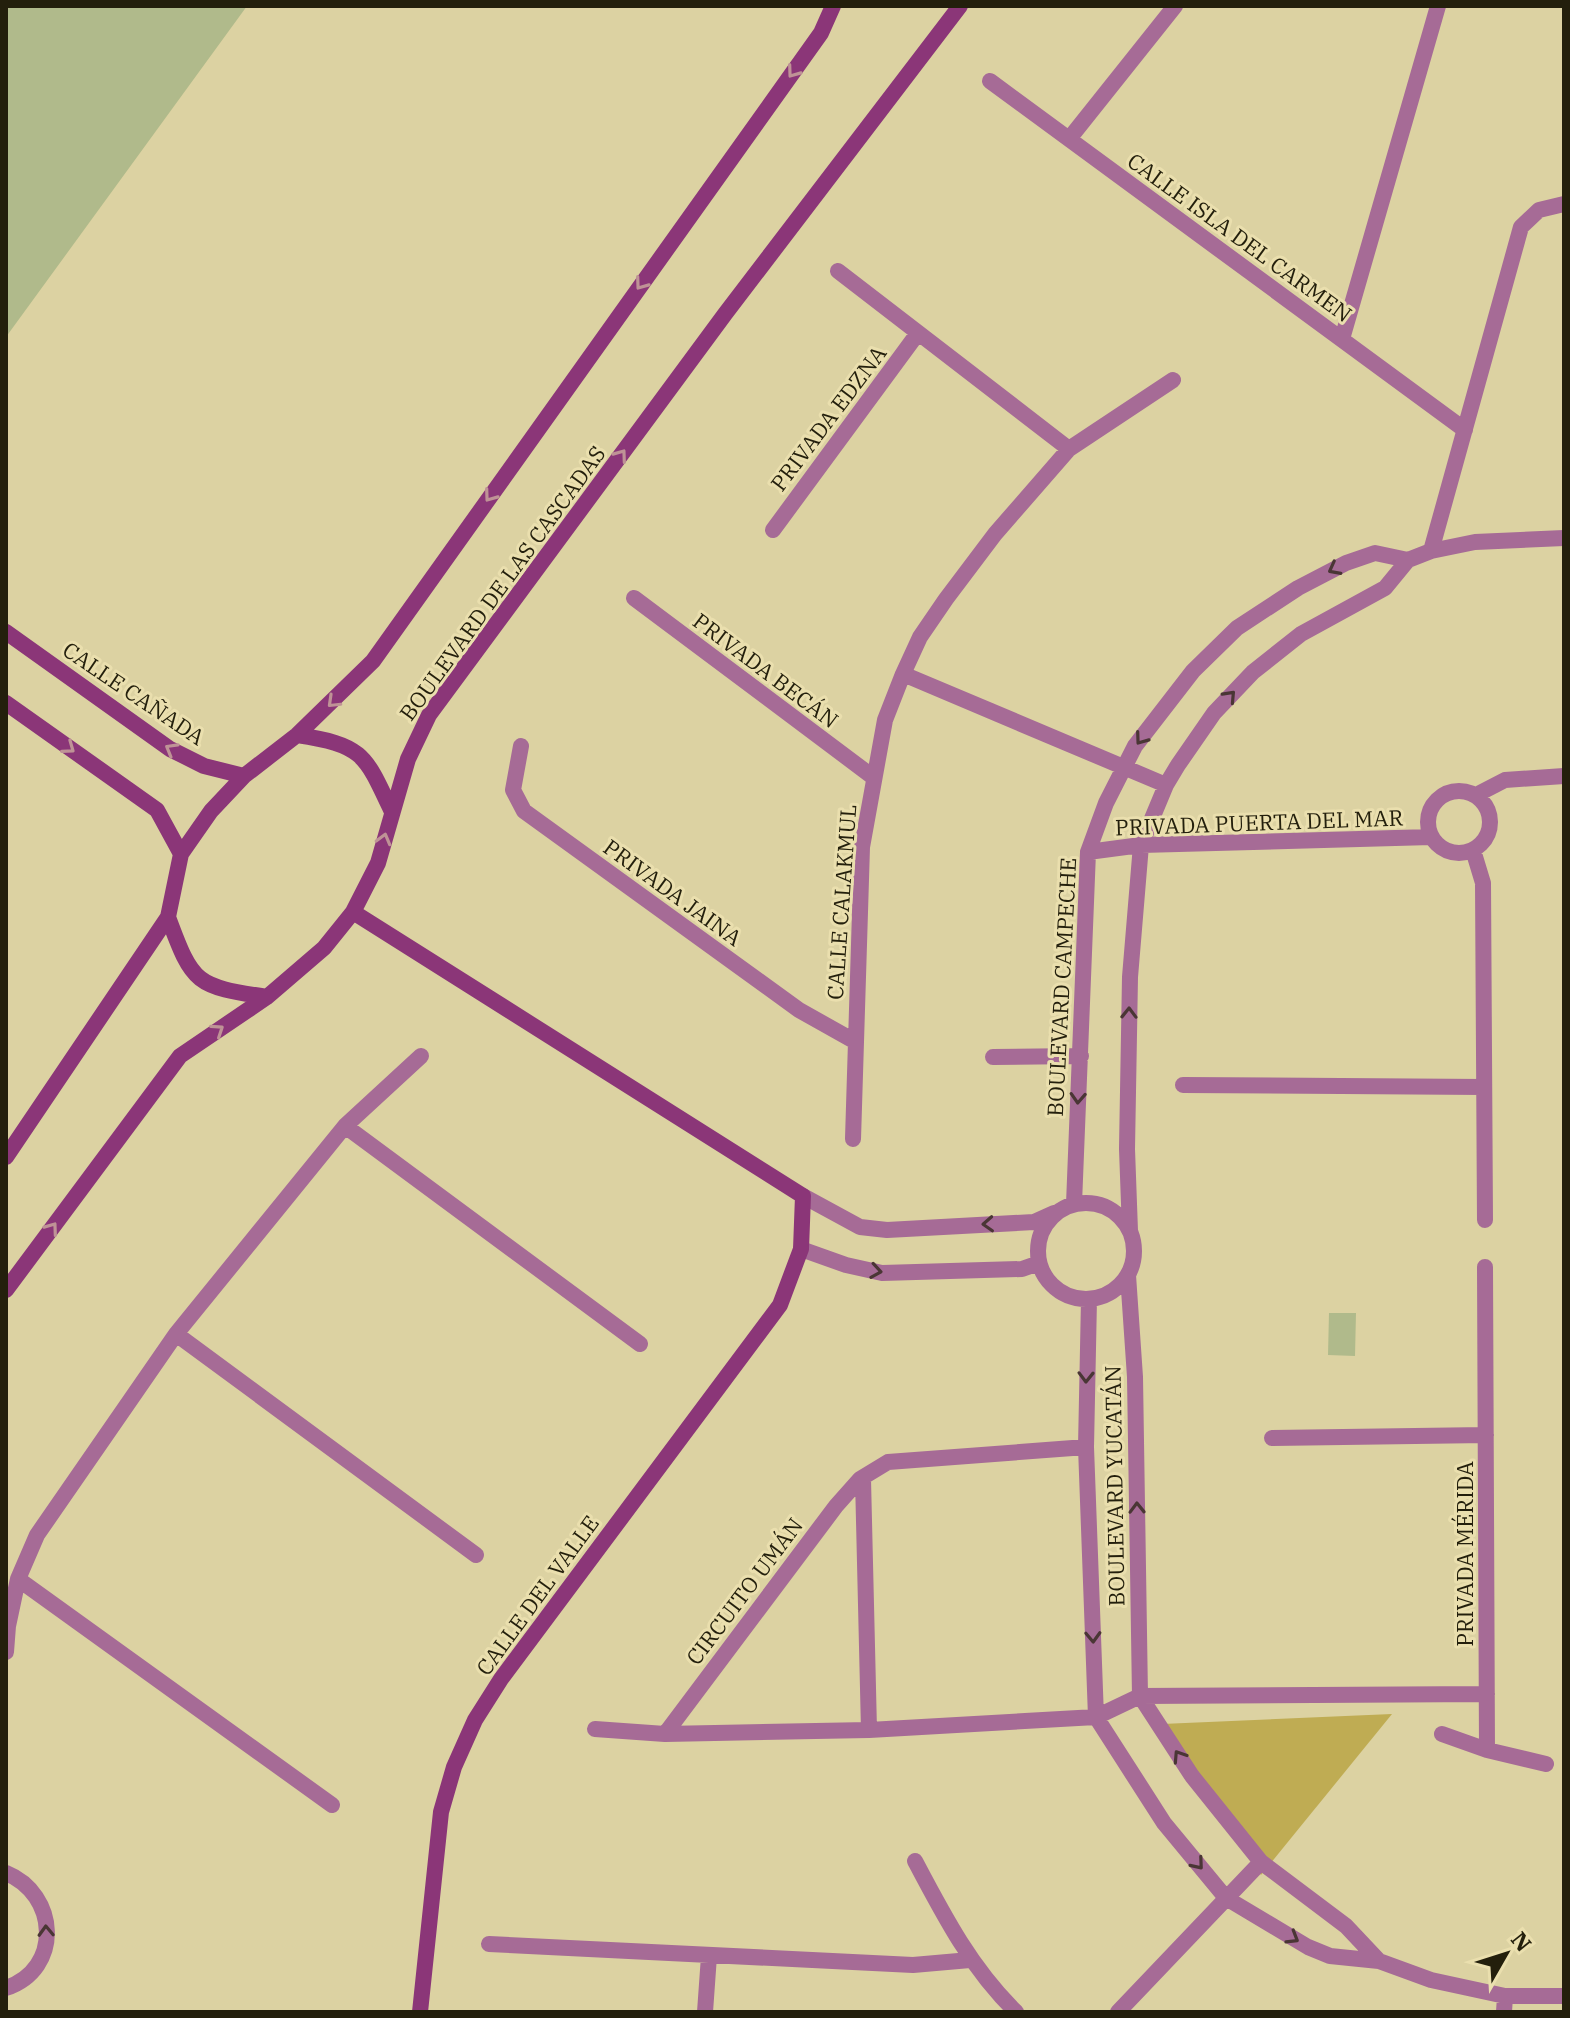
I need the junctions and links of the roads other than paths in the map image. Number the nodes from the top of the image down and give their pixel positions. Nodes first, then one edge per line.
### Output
1 (833, 6) edge
2 (960, 6) edge
3 (1175, 6) edge
4 (1438, 6) edge
5 (990, 81) dead end
6 (1069, 139) junction
7 (1564, 204) edge
8 (838, 271) dead end
9 (918, 333) junction
10 (1342, 339) junction
11 (1173, 380) dead end
12 (1465, 430) junction
13 (1069, 449) junction
14 (773, 530) dead end
15 (1564, 538) edge
16 (1431, 551) junction
17 (1408, 560) junction
18 (634, 598) dead end
19 (6, 632) edge
20 (903, 674) junction
21 (6, 703) edge
22 (297, 735) junction
23 (521, 746) dead end
24 (1123, 768) junction
25 (244, 776) junction
26 (1564, 776) edge
27 (873, 777) junction
28 (1166, 785) junction
29 (1476, 795) junction
30 (392, 812) junction
31 (1431, 837) junction
32 (1141, 845) junction
33 (1473, 850) junction
34 (1088, 852) junction
35 (181, 854) junction
36 (353, 912) junction
37 (168, 917) junction
38 (267, 997) junction
39 (856, 1042) junction
40 (421, 1056) dead end
41 (1081, 1056) junction
42 (993, 1057) dead end
43 (1183, 1085) dead end
44 (1484, 1087) junction
45 (345, 1126) junction
46 (853, 1139) dead end
47 (6, 1157) edge
48 (803, 1196) junction
49 (1068, 1206) junction
50 (1485, 1220) dead end
51 (1130, 1231) junction
52 (801, 1249) junction
53 (1039, 1263) junction
54 (1485, 1267) dead end
55 (1128, 1275) junction
56 (6, 1290) edge
57 (1089, 1299) junction
58 (176, 1334) junction
59 (640, 1344) dead end
60 (1486, 1435) junction
61 (1272, 1438) dead end
62 (1086, 1447) junction
63 (863, 1479) junction
64 (476, 1555) dead end
65 (18, 1579) junction
66 (6, 1652) edge
67 (1487, 1694) junction
68 (1140, 1696) junction
69 (1096, 1717) junction
70 (595, 1729) dead end
71 (869, 1730) junction
72 (665, 1734) junction
73 (1442, 1734) dead end
74 (1487, 1750) junction
75 (1546, 1764) dead end
76 (332, 1805) dead end
77 (915, 1861) dead end
78 (1261, 1862) junction
79 (6, 1873) edge
80 (1226, 1898) junction
81 (489, 1944) dead end
82 (709, 1956) junction
83 (970, 1960) junction
84 (1379, 1961) junction
85 (6, 1988) edge
86 (1564, 1996) edge
87 (1504, 2004) edge
88 (420, 2012) edge
89 (705, 2012) edge
90 (1016, 2012) edge
91 (1118, 2012) edge

1 -> 22 main road
30 -> 2 main road, BOULEVARD DE LAS CASCADAS
3 - 6 street
4 - 10 street
5 - 6 street, CALLE ISLA DEL CARMEN
6 - 10 street, CALLE ISLA DEL CARMEN
7 - 12 street
8 - 9 street
9 - 13 street
9 - 14 street, PRIVADA EDZNA
10 - 12 street, CALLE ISLA DEL CARMEN
11 - 13 street, CALLE CALAKMUL
12 - 16 street
13 - 20 street, CALLE CALAKMUL
15 - 16 street, BOULEVARD CAMPECHE
16 - 17 street, BOULEVARD CAMPECHE
17 -> 24 street, BOULEVARD CAMPECHE
28 -> 17 street, BOULEVARD CAMPECHE
18 - 27 street, PRIVADA BECÁN
25 -> 19 main road, CALLE CAÑADA
20 - 24 street
20 - 27 street, CALLE CALAKMUL
21 -> 35 main road
22 - 25 main road
22 - 30 main road
23 - 39 street, PRIVADA JAINA
24 - 28 street
24 - 34 street, BOULEVARD CAMPECHE
25 - 35 main road
26 - 29 street
27 - 39 street, CALLE CALAKMUL
28 - 32 street, BOULEVARD CAMPECHE
29 - 31 street
29 - 33 street
36 -> 30 main road, BOULEVARD DE LAS CASCADAS
31 - 32 street, PRIVADA PUERTA DEL MAR
31 - 33 street
32 - 34 street, PRIVADA PUERTA DEL MAR
51 -> 32 street, BOULEVARD CAMPECHE
33 - 44 street
34 - 41 street, BOULEVARD CAMPECHE
35 - 37 main road
36 - 38 main road, BOULEVARD DE LAS CASCADAS
36 - 48 main road
37 - 38 main road
37 - 47 main road
56 -> 38 main road, BOULEVARD DE LAS CASCADAS
39 - 46 street, CALLE CALAKMUL
40 - 45 street
41 - 42 street
41 -> 49 street, BOULEVARD CAMPECHE
43 - 44 street
44 - 50 street
45 - 58 street
45 - 59 street
49 -> 48 street
48 - 52 main road, CALLE DEL VALLE
49 - 51 street
49 - 53 street
51 - 55 street
52 -> 53 street
52 - 88 main road, CALLE DEL VALLE
53 - 57 street
54 - 60 street
55 - 57 street
68 -> 55 street, BOULEVARD YUCATÁN
57 -> 62 street, BOULEVARD YUCATÁN
58 - 64 street
58 - 65 street
60 - 61 street, PRIVADA MÉRIDA
60 - 67 street, PRIVADA MÉRIDA
62 - 63 street, CIRCUITO UMÁN
62 -> 69 street, BOULEVARD YUCATÁN
63 - 71 street
63 - 72 street, CIRCUITO UMÁN
65 - 66 street
65 - 76 street
67 - 68 street
67 - 74 street, PRIVADA MÉRIDA
68 - 69 street
78 -> 68 street
69 - 71 street
69 -> 80 street
70 - 72 street
71 - 72 street
73 - 74 street
74 - 75 street
77 - 83 street
78 - 80 street
78 - 84 street
85 -> 79 street
80 -> 84 street
80 - 91 street
81 - 82 street
82 - 83 street
82 - 89 street
83 - 90 street
84 - 87 street
86 - 87 street

